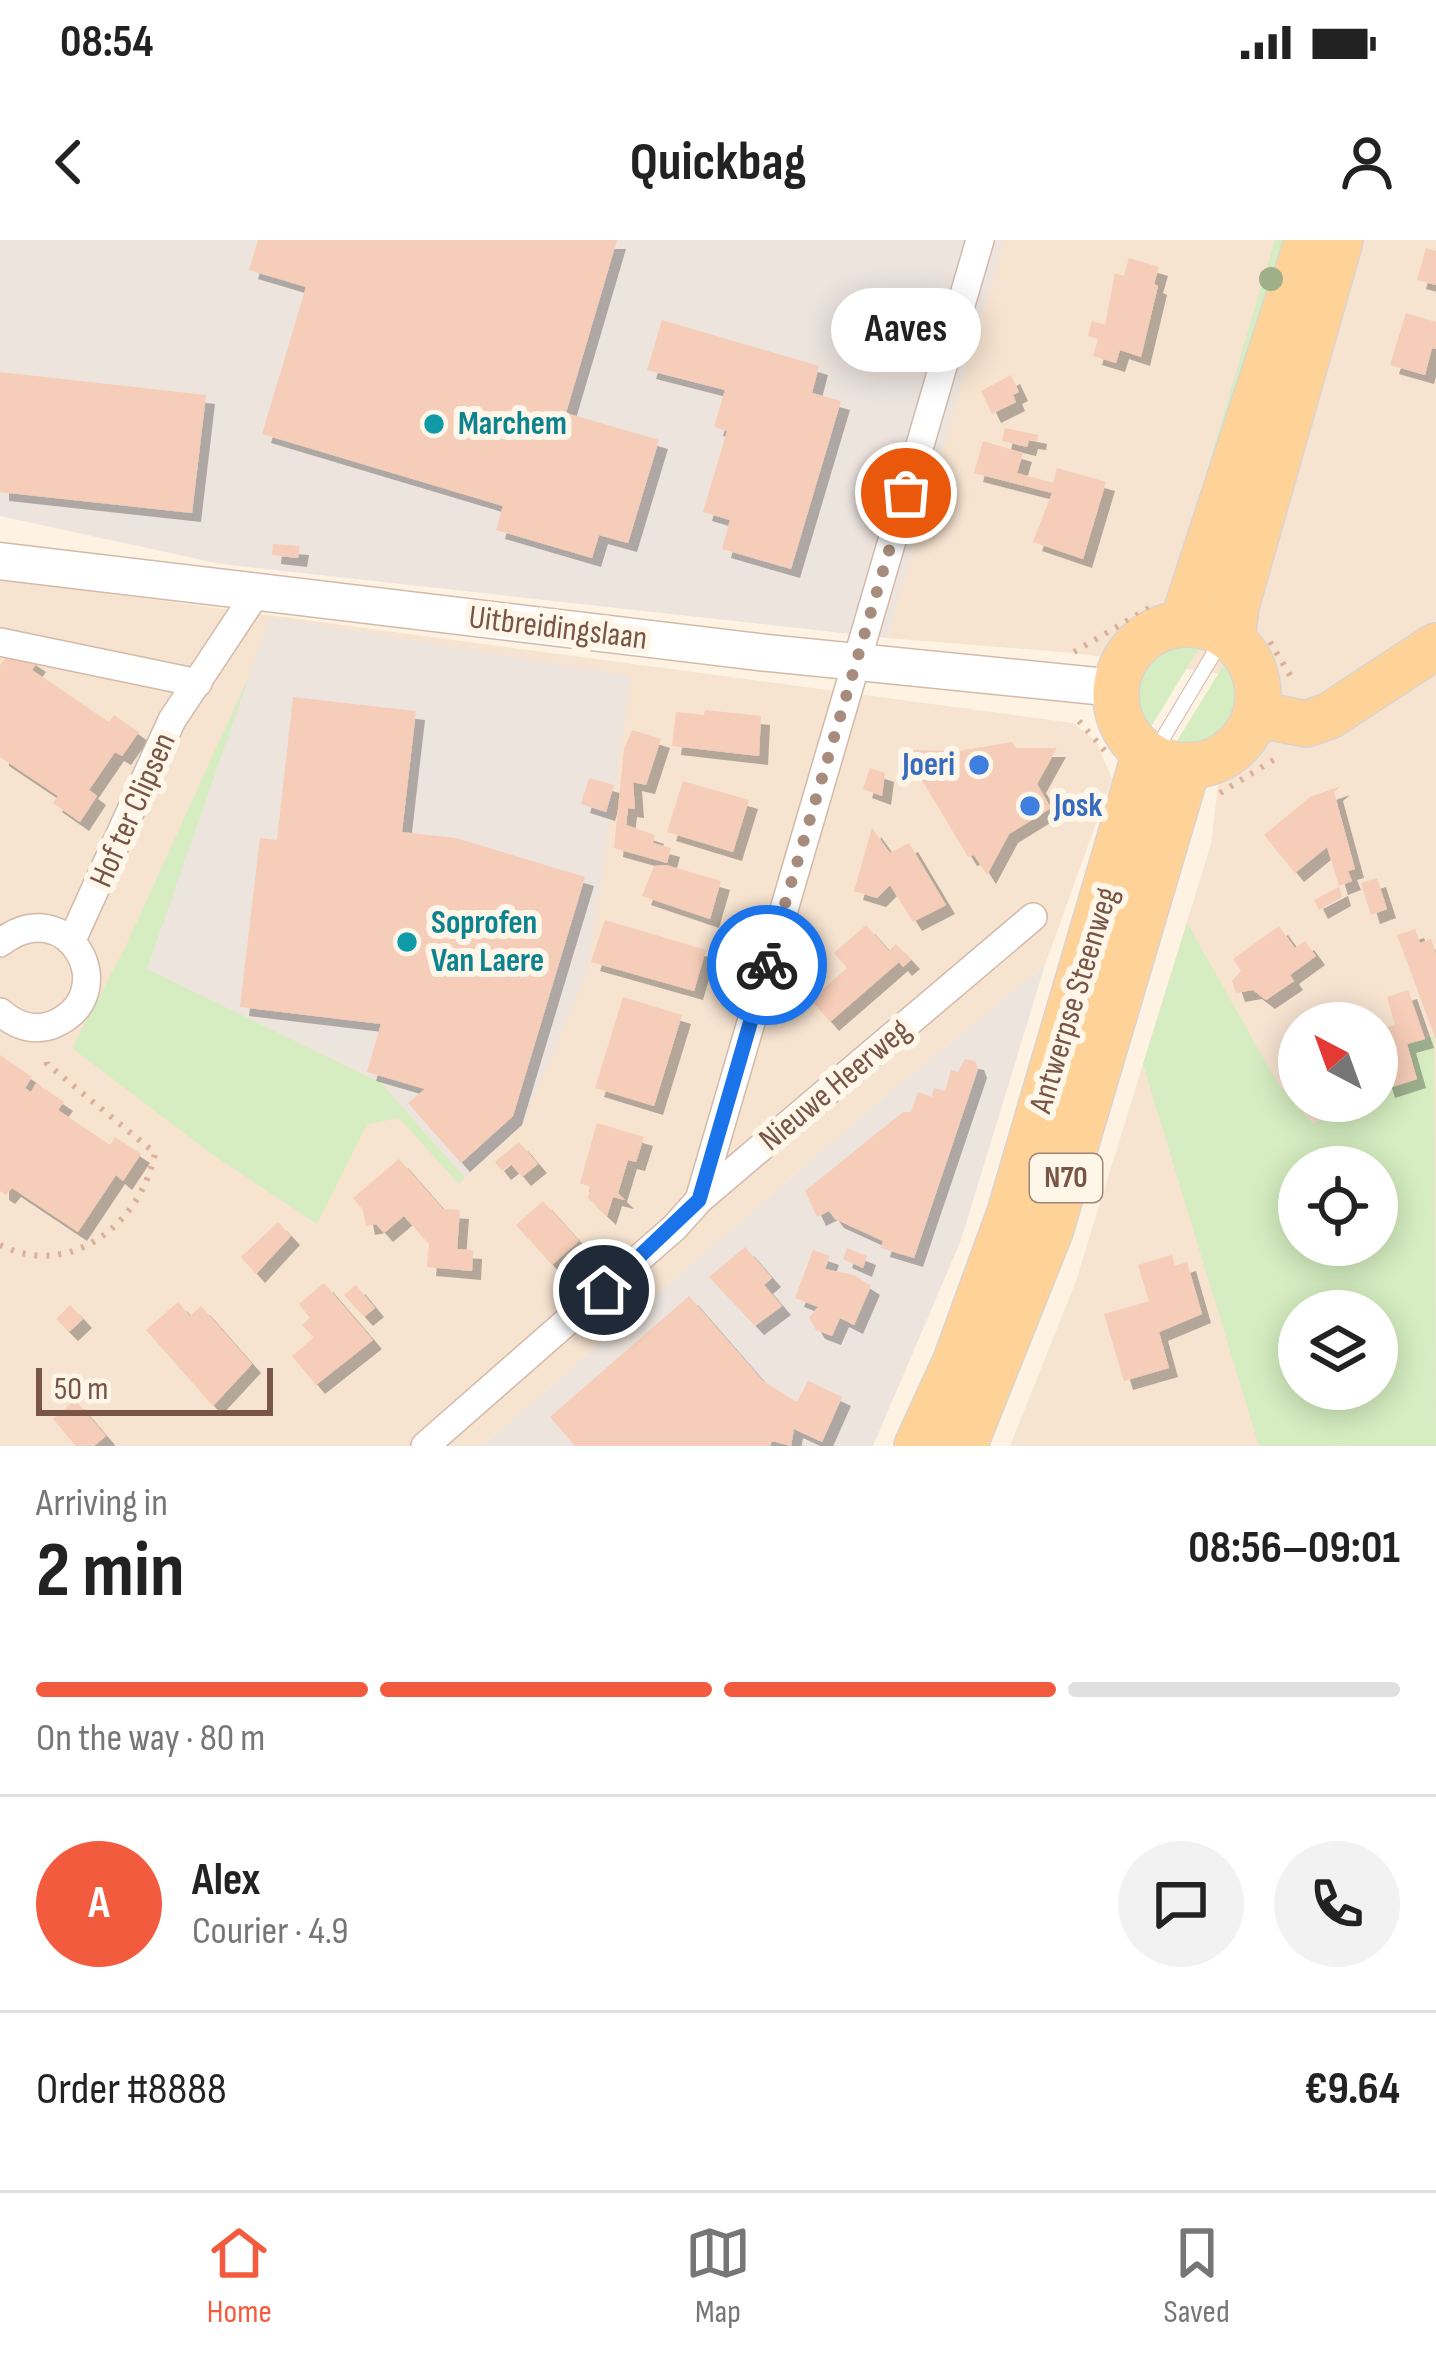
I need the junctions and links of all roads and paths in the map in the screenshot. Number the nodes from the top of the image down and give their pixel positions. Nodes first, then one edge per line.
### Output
1 (980, 240) edge
2 (1308, 240) edge
3 (1340, 240) edge
4 (0, 561) edge
5 (256, 592) junction
6 (1199, 624) junction
7 (0, 642) edge
8 (1436, 646) edge
9 (856, 662) junction
10 (1069, 682) junction
11 (198, 683) junction
12 (1116, 688) junction
13 (1256, 713) junction
14 (1149, 760) junction
15 (1033, 917) dead end
16 (72, 940) junction
17 (0, 944) edge
18 (0, 1012) edge
19 (41, 1029) junction
20 (699, 1200) junction
21 (0, 1245) edge
22 (425, 1446) edge
23 (917, 1446) edge
24 (964, 1446) edge

1 - 9 street
2 - 6 main road
3 - 6 main road
4 - 5 street, Uitbreidingslaan
5 - 9 street, Uitbreidingslaan
5 - 11 street, Hof ter Clipsen
6 - 10 path
6 - 12 main road
6 - 13 main road
6 - 14 lane
7 - 11 street
8 - 13 main road
9 - 10 street, Uitbreidingslaan
9 - 20 street
10 - 12 street, Uitbreidingslaan
10 - 14 path
11 - 16 street, Hof ter Clipsen
12 - 14 main road
13 - 14 main road
14 - 23 main road, Antwerpse Steenweg / N70
14 - 24 main road, Antwerpse Steenweg / N70
15 - 20 street, Nieuwe Heerweg
16 - 17 street
16 - 19 street
18 - 19 street
19 - 21 path
20 - 22 street, Nieuwe Heerweg

